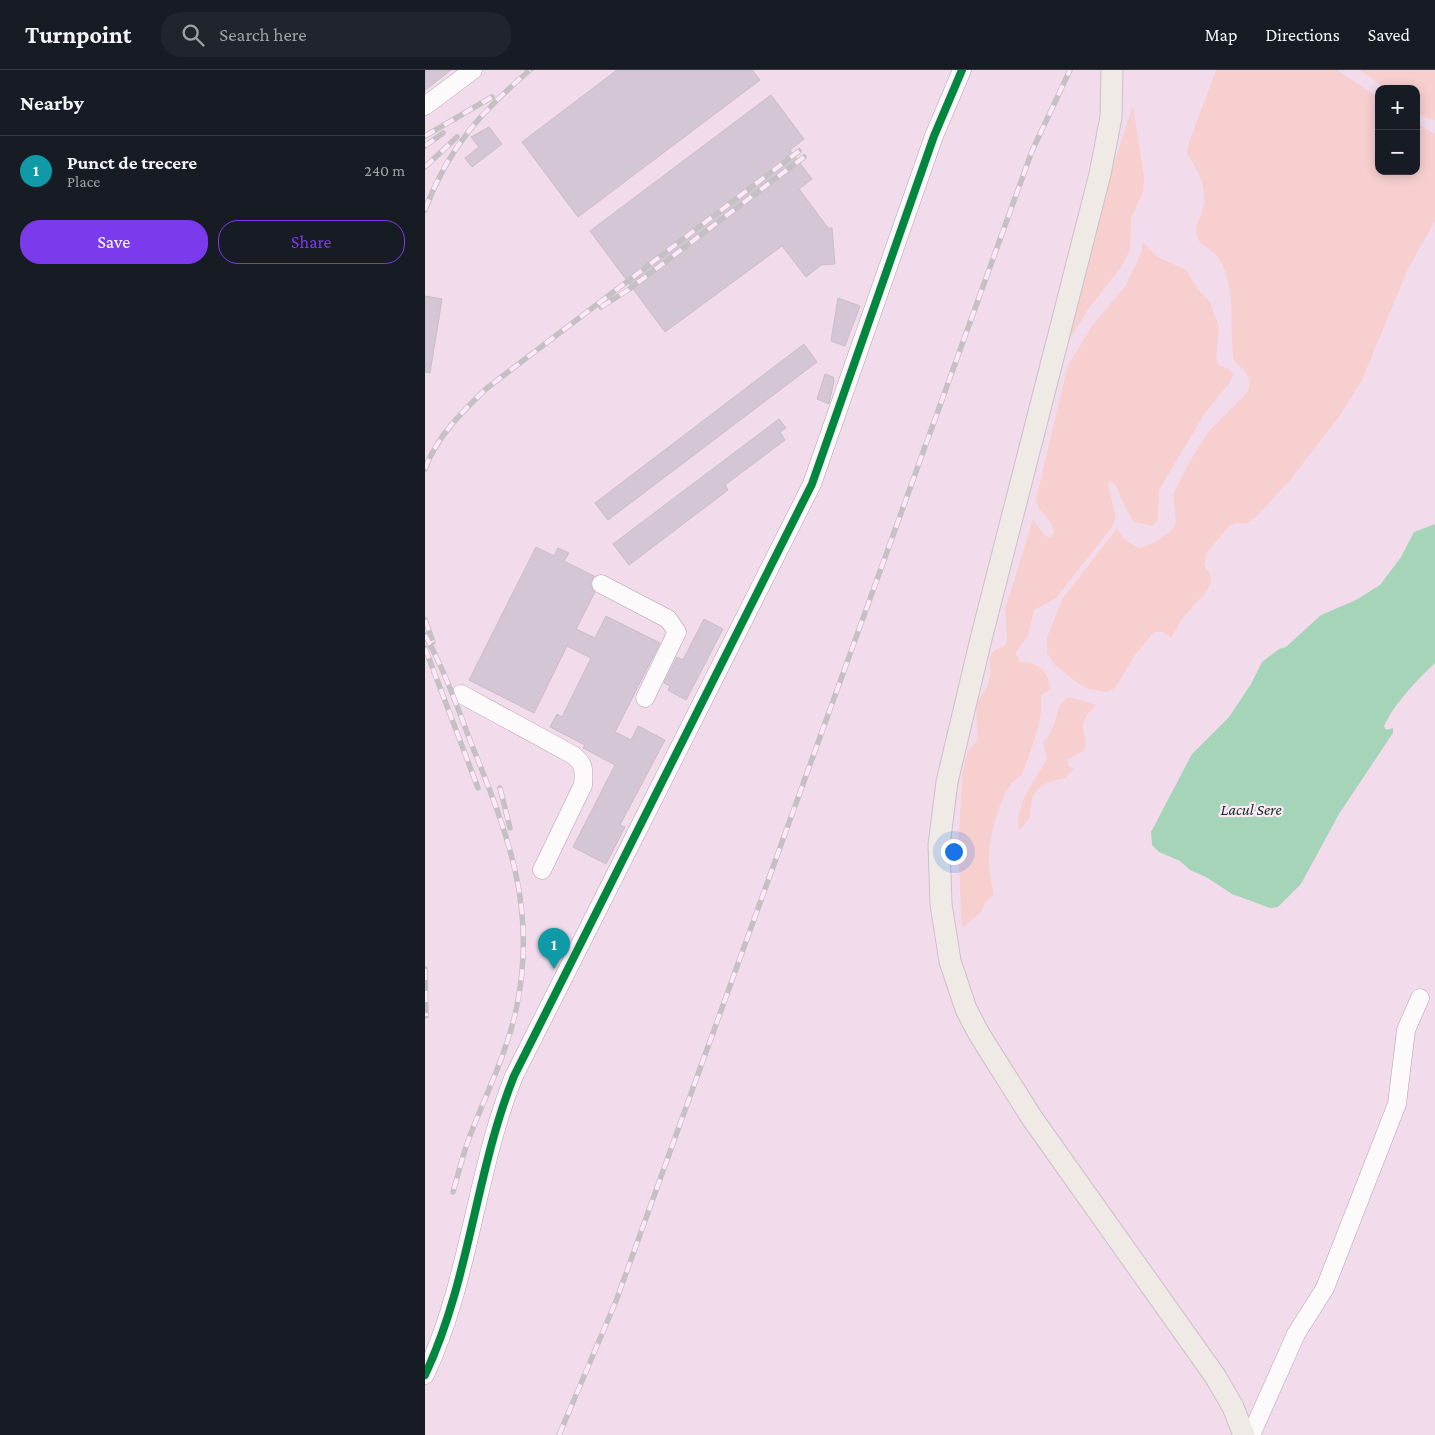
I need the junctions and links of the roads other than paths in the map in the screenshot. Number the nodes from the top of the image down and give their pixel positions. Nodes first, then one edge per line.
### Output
1 (473, 70) edge
2 (962, 70) edge
3 (1112, 70) edge
4 (425, 106) edge
5 (601, 584) dead end
6 (461, 694) dead end
7 (645, 698) dead end
8 (542, 870) dead end
9 (1420, 998) dead end
10 (425, 1375) edge
11 (1244, 1435) edge
12 (1251, 1435) edge

1 - 4 street
2 - 10 street
3 - 11 main road
5 - 7 street
6 - 8 street
9 - 12 street

